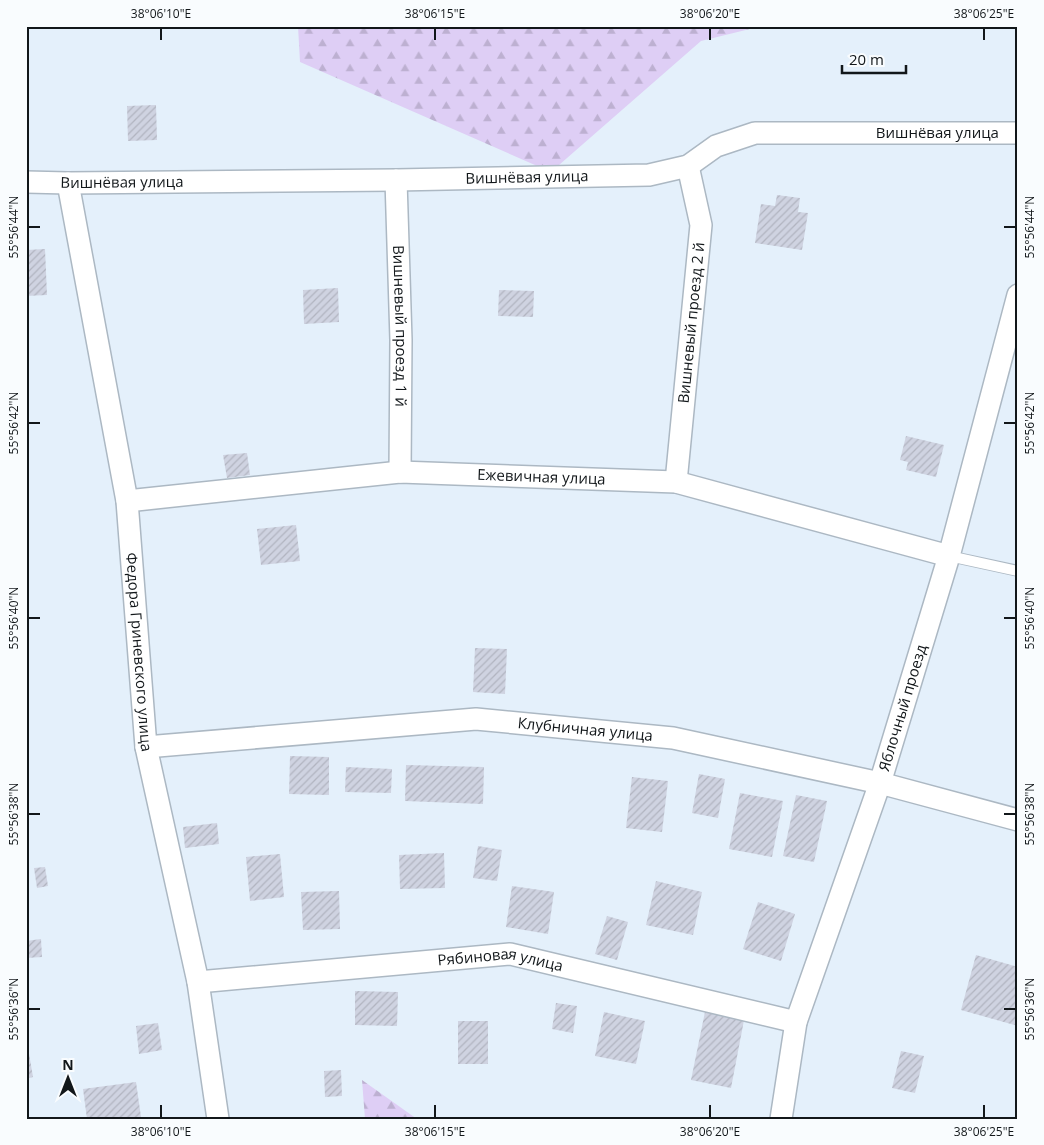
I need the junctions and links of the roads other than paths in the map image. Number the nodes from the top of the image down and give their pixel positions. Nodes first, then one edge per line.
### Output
1 (1018, 133) edge
2 (688, 166) junction
3 (396, 180) junction
4 (26, 182) edge
5 (68, 183) junction
6 (1018, 295) edge
7 (400, 472) junction
8 (676, 482) junction
9 (127, 501) junction
10 (949, 556) junction
11 (1018, 571) edge
12 (146, 747) junction
13 (880, 784) junction
14 (1018, 820) edge
15 (198, 982) junction
16 (796, 1022) junction
17 (218, 1119) edge
18 (781, 1119) edge

1 - 2 street, Вишнёвая улица
2 - 3 street, Вишнёвая улица
2 - 8 street, Вишневый проезд 2 й
3 - 5 street, Вишнёвая улица
3 - 7 street, Вишневый проезд 1 й
4 - 5 street, Вишнёвая улица
5 - 9 street, Федора Гриневского улица
6 - 10 street, Яблочный проезд
7 - 8 street, Ежевичная улица
7 - 9 street, Ежевичная улица
8 - 10 street, Ежевичная улица
9 - 12 street, Федора Гриневского улица
10 - 11 lane
10 - 13 street, Яблочный проезд
12 - 13 street, Клубничная улица
12 - 15 street, Федора Гриневского улица
13 - 14 street, Клубничная улица
13 - 16 street, Яблочный проезд
15 - 16 street, Рябиновая улица
15 - 17 street, Федора Гриневского улица
16 - 18 street, Яблочный проезд

